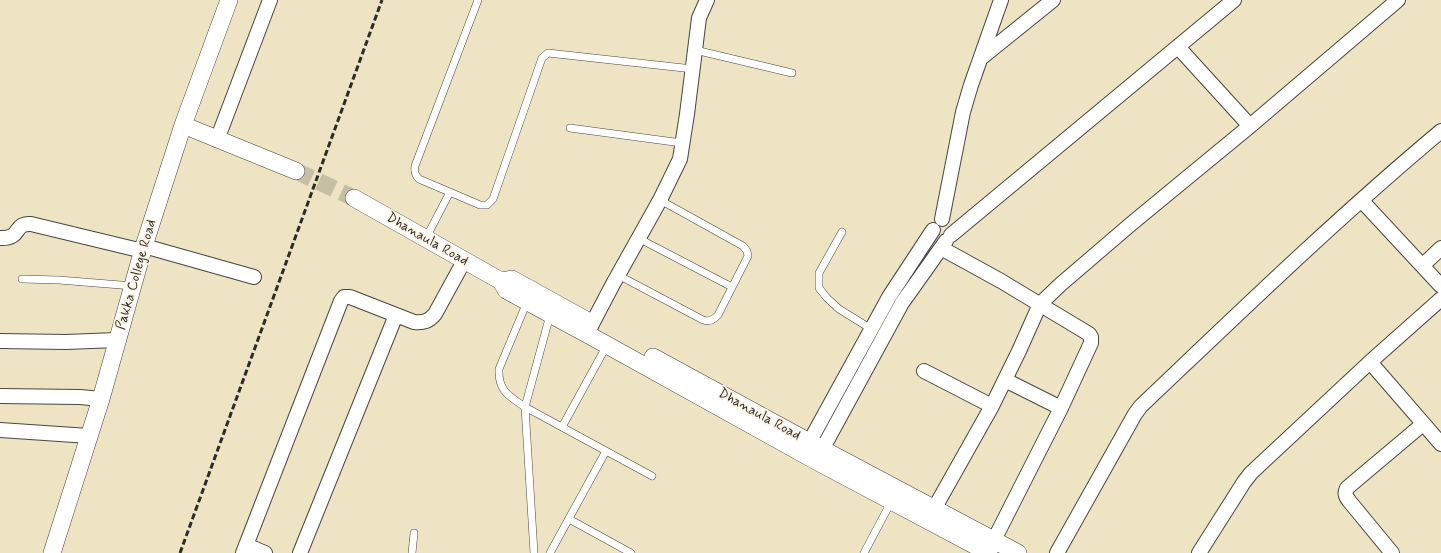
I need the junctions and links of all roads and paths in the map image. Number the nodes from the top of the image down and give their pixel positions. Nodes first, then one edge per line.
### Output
1 (229, 0) edge
2 (270, 0) edge
3 (478, 0) edge
4 (707, 0) edge
5 (1001, 0) edge
6 (1053, 0) edge
7 (1234, 0) edge
8 (1398, 0) edge
9 (1178, 48) junction
10 (695, 50) junction
11 (981, 58) junction
12 (693, 69) junction
13 (792, 73) dead end
14 (183, 125) junction
15 (1250, 126) junction
16 (570, 128) dead end
17 (1441, 131) edge
18 (218, 140) junction
19 (682, 143) junction
20 (296, 171) tunnel mouth
21 (450, 192) junction
22 (354, 198) tunnel mouth
23 (660, 200) junction
24 (1362, 201) junction
25 (938, 224) junction
26 (842, 232) dead end
27 (0, 238) edge
28 (425, 238) junction
29 (638, 238) junction
30 (947, 240) junction
31 (1441, 248) edge
32 (144, 249) junction
33 (464, 260) junction
34 (1423, 265) junction
35 (618, 275) junction
36 (254, 277) dead end
37 (22, 279) dead end
38 (501, 281) junction
39 (133, 286) junction
40 (1441, 286) edge
41 (732, 287) junction
42 (1441, 299) edge
43 (527, 301) junction
44 (1040, 304) junction
45 (550, 314) junction
46 (396, 315) junction
47 (872, 328) junction
48 (590, 329) junction
49 (884, 336) junction
50 (118, 340) junction
51 (0, 341) edge
52 (607, 345) junction
53 (1370, 362) junction
54 (924, 371) dead end
55 (1005, 380) junction
56 (0, 396) edge
57 (101, 399) junction
58 (525, 406) junction
59 (992, 406) junction
60 (1061, 408) junction
61 (1423, 424) junction
62 (562, 427) junction
63 (0, 430) edge
64 (89, 436) junction
65 (1441, 444) edge
66 (606, 451) junction
67 (812, 452) junction
68 (652, 476) dead end
69 (891, 502) junction
70 (934, 509) junction
71 (569, 519) junction
72 (414, 533) dead end
73 (982, 545) edge
74 (245, 549) edge
75 (52, 553) edge
76 (265, 553) edge
77 (300, 553) edge
78 (412, 553) edge
79 (534, 553) edge
80 (550, 553) edge
81 (631, 553) edge
82 (864, 553) edge
83 (1018, 553) edge
84 (1057, 553) edge
85 (1199, 553) edge
86 (1392, 553) edge

1 - 14 street, Pakka College Road
2 - 18 street
3 - 21 lane
4 - 10 street
5 - 11 street
6 - 11 street
7 - 9 street
8 - 15 street
9 - 15 street
9 - 30 street
10 - 12 street
10 - 13 lane
11 - 25 street
12 - 19 street
12 - 21 lane
14 - 18 street
14 - 32 street, Pakka College Road
15 - 44 street
16 - 19 lane
17 - 24 street
18 - 20 street
19 - 23 street
21 - 28 lane
22 - 28 street, Dhanaula Road
23 - 29 street
23 - 41 lane
24 - 34 street
24 - 84 street
25 - 30 street
25 - 47 street
26 - 47 lane
27 - 32 street
28 - 33 street, Dhanaula Road
29 - 35 street
29 - 41 lane
30 - 44 street
30 - 49 street
31 - 34 street
32 - 36 street
32 - 39 street, Pakka College Road
33 - 38 street, Dhanaula Road
33 - 46 street
34 - 40 street
35 - 41 lane
35 - 48 street
37 - 39 lane
38 - 43 street, Dhanaula Road
38 - 48 street, Dhanaula Road
39 - 50 street, Pakka College Road
42 - 53 street
43 - 45 street, Dhanaula Road
43 - 58 lane
44 - 55 street
44 - 60 street
45 - 48 street, Dhanaula Road
45 - 58 lane
46 - 74 street
46 - 77 street
47 - 49 lane
47 - 67 street
48 - 52 street, Dhanaula Road
48 - 67 street, Dhanaula Road
49 - 67 street
50 - 51 street
50 - 57 street, Pakka College Road
52 - 62 lane
52 - 67 street, Dhanaula Road
53 - 61 street
53 - 85 street
54 - 59 street
55 - 59 street
55 - 60 street
56 - 57 street
57 - 64 street, Pakka College Road
58 - 62 lane
58 - 79 lane
59 - 70 street
60 - 73 street
61 - 65 street
61 - 86 street
62 - 66 lane
63 - 64 street
64 - 75 street, Pakka College Road
66 - 68 lane
66 - 71 lane
67 - 69 street, Dhanaula Road
67 - 70 street, Dhanaula Road
69 - 73 street, Dhanaula Road
69 - 82 lane
70 - 73 street, Dhanaula Road
71 - 80 lane
71 - 81 lane
72 - 78 lane
73 - 83 street, Dhanaula Road
74 - 76 street

